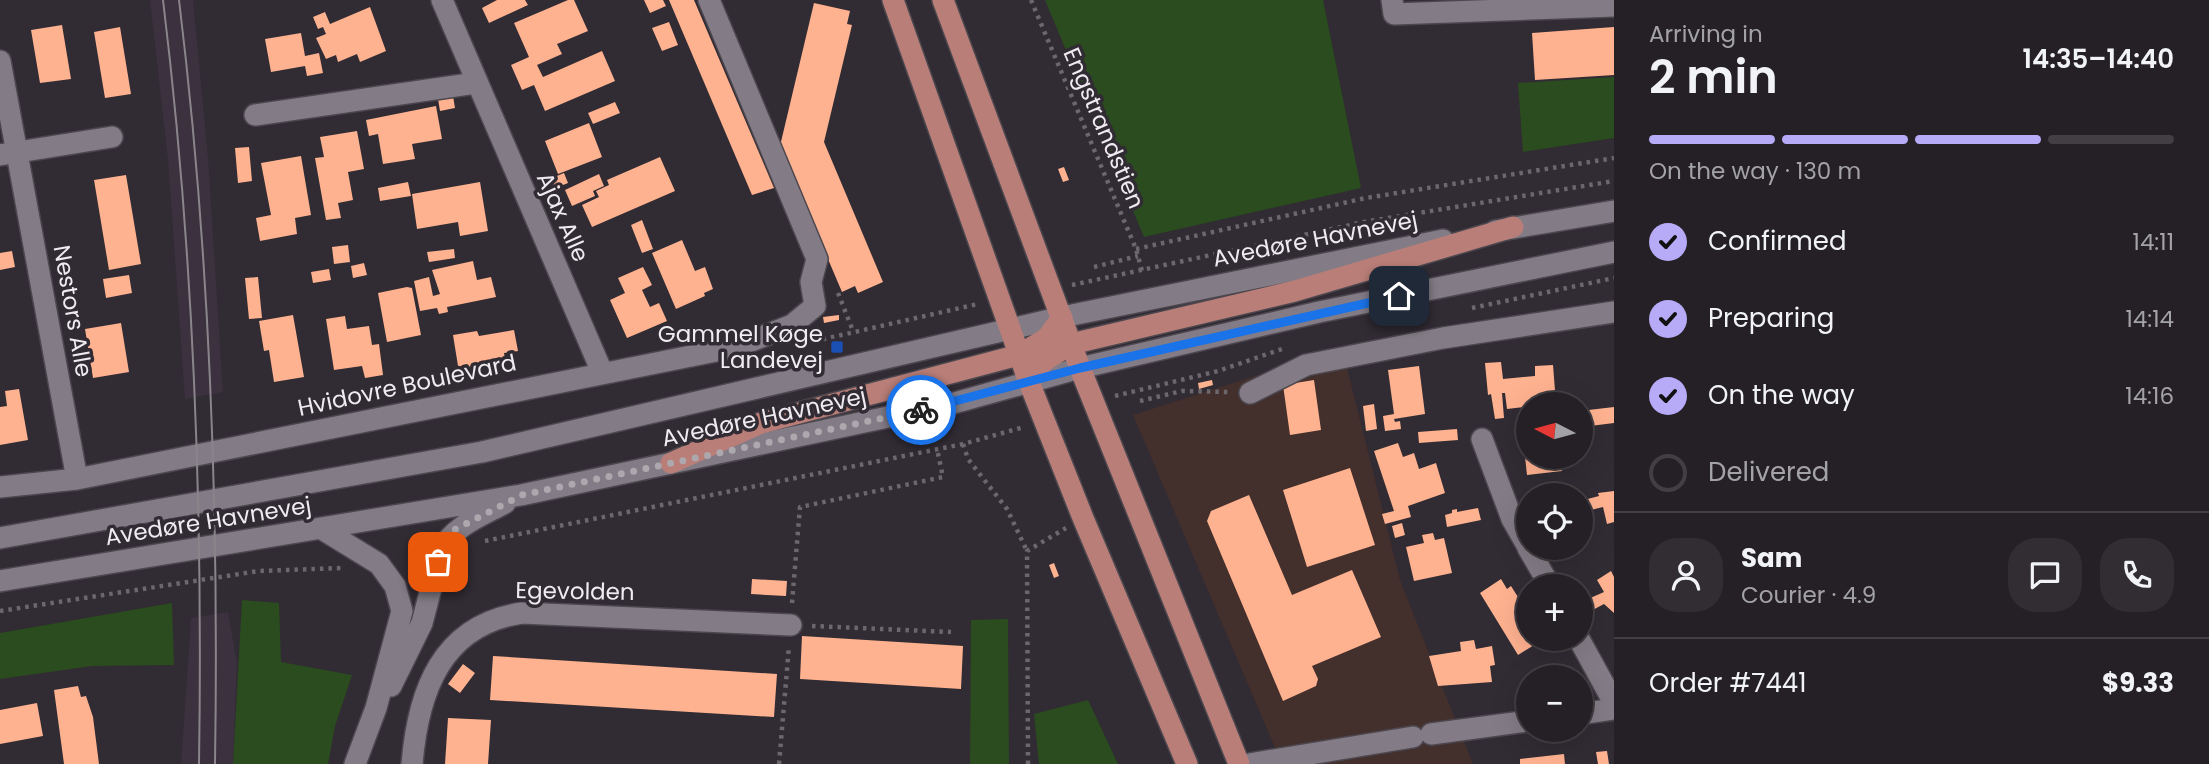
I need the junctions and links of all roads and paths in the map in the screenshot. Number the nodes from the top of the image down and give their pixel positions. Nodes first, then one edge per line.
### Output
1 (442, 0) edge
2 (709, 0) edge
3 (893, 0) edge
4 (943, 0) edge
5 (1031, 0) edge
6 (1392, 0) edge
7 (1614, 6) edge
8 (0, 61) edge
9 (476, 83) junction
10 (255, 115) dead end
11 (113, 137) dead end
12 (8, 154) edge
13 (1614, 158) edge
14 (1614, 181) edge
15 (1614, 211) edge
16 (1513, 227) junction
17 (1136, 250) junction
18 (1614, 252) edge
19 (1138, 256) junction
20 (1094, 267) dead end
21 (1142, 271) junction
22 (1051, 289) junction
23 (1614, 312) edge
24 (1062, 317) junction
25 (1010, 331) junction
26 (1071, 344) junction
27 (1019, 355) junction
28 (1080, 368) junction
29 (1218, 371) dead end
30 (602, 372) junction
31 (1030, 382) junction
32 (1250, 393) joint
33 (1140, 401) dead end
34 (1093, 402) junction
35 (1045, 420) junction
36 (1482, 439) dead end
37 (963, 444) junction
38 (937, 449) junction
39 (671, 463) junction
40 (77, 479) junction
41 (0, 487) edge
42 (522, 495) junction
43 (1083, 518) junction
44 (1516, 526) edge
45 (322, 529) junction
46 (0, 538) edge
47 (481, 542) dead end
48 (1027, 551) junction
49 (379, 564) junction
50 (0, 581) edge
51 (0, 611) edge
52 (790, 625) junction
53 (951, 632) dead end
54 (1586, 651) edge
55 (1614, 703) edge
56 (376, 708) junction
57 (1614, 709) edge
58 (1593, 712) edge
59 (1516, 723) edge
60 (355, 764) edge
61 (412, 764) edge
62 (779, 764) edge
63 (1028, 764) edge
64 (1187, 764) edge
65 (1239, 764) edge
66 (1249, 764) edge

1 - 9 street, Ajax Alle
2 - 30 street, Hvidovre Boulevard
3 - 25 main road
4 - 22 main road
5 - 17 path, Engstrandstien
6 - 7 street
8 - 12 street, Nestors Alle
9 - 10 street
9 - 30 street, Ajax Alle
11 - 12 street
12 - 40 street, Nestors Alle
13 - 17 path
14 - 21 path
15 - 16 street, Avedøre Havnevej
16 - 24 street, Avedøre Havnevej
16 - 26 main road
17 - 19 path, Engstrandstien
18 - 28 street, Avedøre Havnevej
19 - 20 path
19 - 21 path, Engstrandstien
21 - 22 path
22 - 24 main road
23 - 32 street
24 - 25 street, Avedøre Havnevej
24 - 26 main road
24 - 27 main road
25 - 27 main road
25 - 46 street, Avedøre Havnevej
26 - 28 main road
26 - 31 main road
27 - 31 main road
27 - 39 main road
28 - 31 street, Avedøre Havnevej
28 - 34 main road
29 - 34 path
30 - 40 street, Hvidovre Boulevard
31 - 35 main road
31 - 39 street, Avedøre Havnevej
32 - 33 path
34 - 65 main road
35 - 37 path
35 - 43 main road
36 - 44 street
37 - 38 path
37 - 48 path
38 - 47 path
38 - 52 path
39 - 42 street, Avedøre Havnevej
40 - 41 street, Hvidovre Boulevard
42 - 45 street, Avedøre Havnevej
42 - 56 street
43 - 48 path
43 - 64 main road
45 - 49 street
45 - 50 street, Avedøre Havnevej
48 - 63 path
49 - 51 path
49 - 56 street
52 - 53 path
52 - 61 street, Egevolden
52 - 62 path
54 - 55 street
56 - 60 street
57 - 58 street
59 - 66 street

